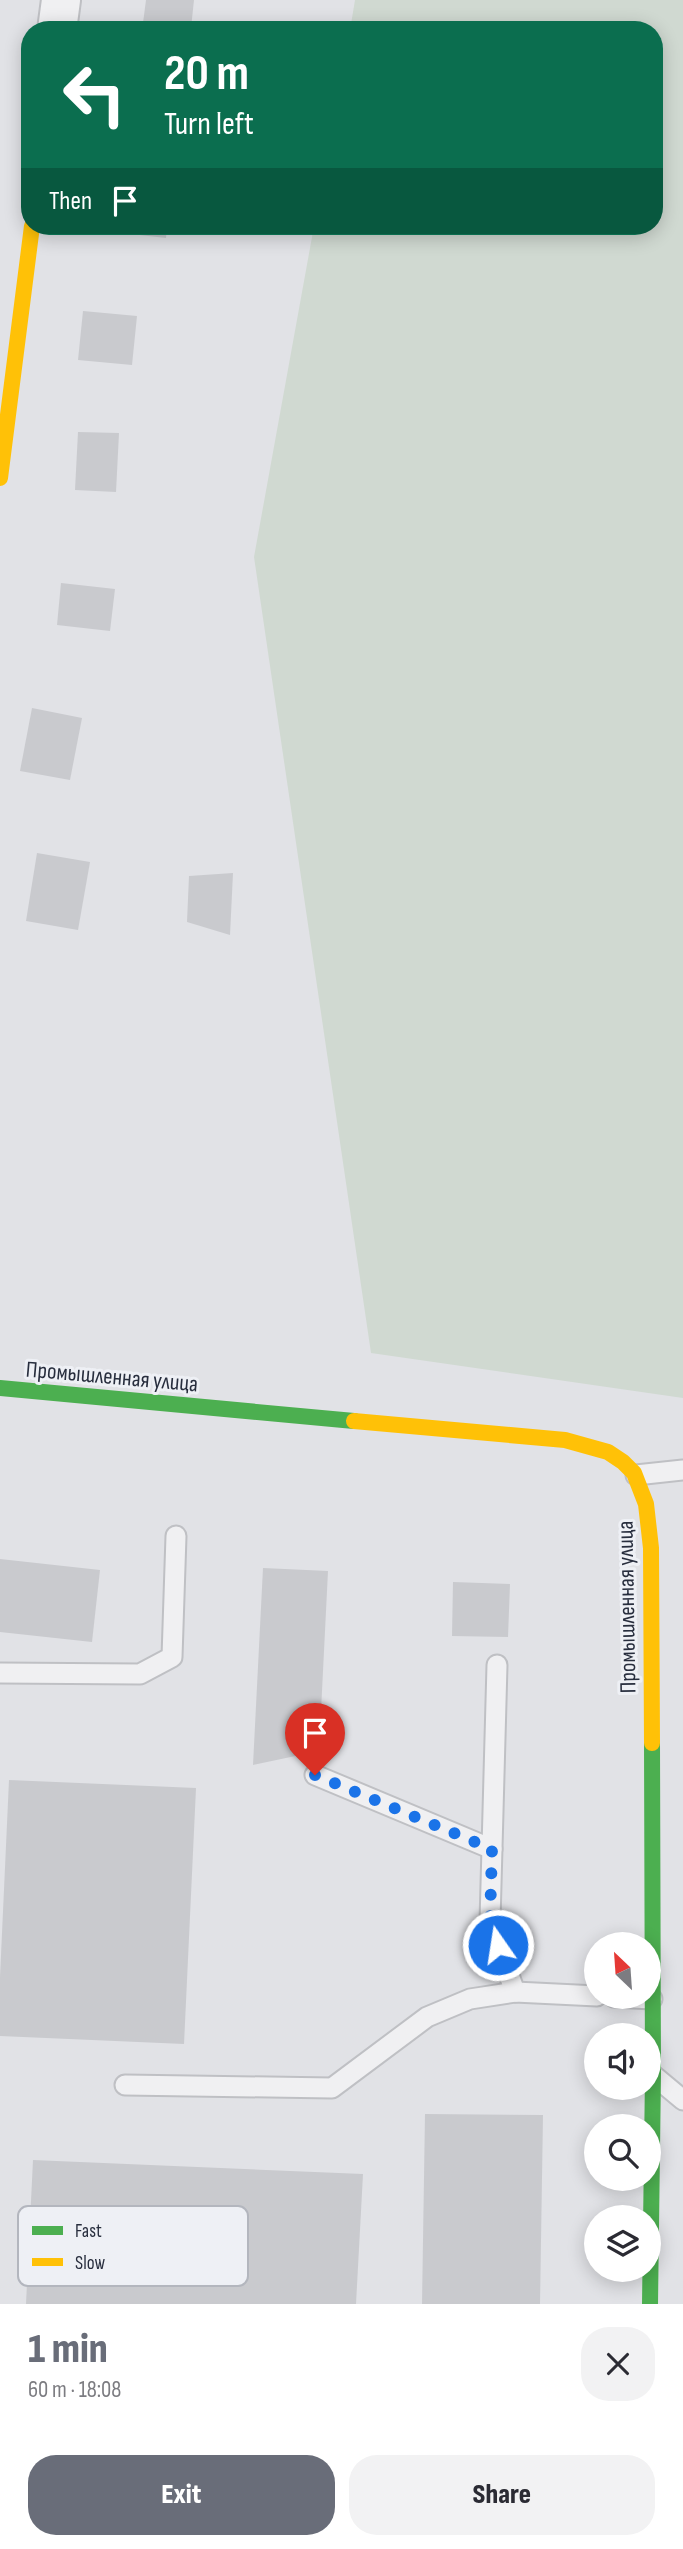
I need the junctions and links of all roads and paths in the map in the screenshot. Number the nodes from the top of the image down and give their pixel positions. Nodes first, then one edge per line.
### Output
1 (61, 0) edge
2 (58, 21) edge
3 (31, 235) edge
4 (0, 478) edge
5 (0, 1388) edge
6 (683, 1470) edge
7 (636, 1475) junction
8 (176, 1536) dead end
9 (497, 1665) dead end
10 (0, 1673) edge
11 (315, 1775) dead end
12 (492, 1849) junction
13 (652, 1932) edge
14 (515, 1992) junction
15 (584, 1995) edge
16 (661, 2081) edge
17 (125, 2085) dead end
18 (653, 2100) edge
19 (683, 2100) edge
20 (650, 2304) edge

1 - 2 street
3 - 4 street
5 - 7 street, Промышленная улица
6 - 7 lane
7 - 13 street, Промышленная улица
8 - 10 lane
9 - 12 lane
11 - 12 lane
12 - 14 lane
14 - 15 lane
14 - 17 lane
16 - 19 lane
18 - 20 street, Промышленная улица

